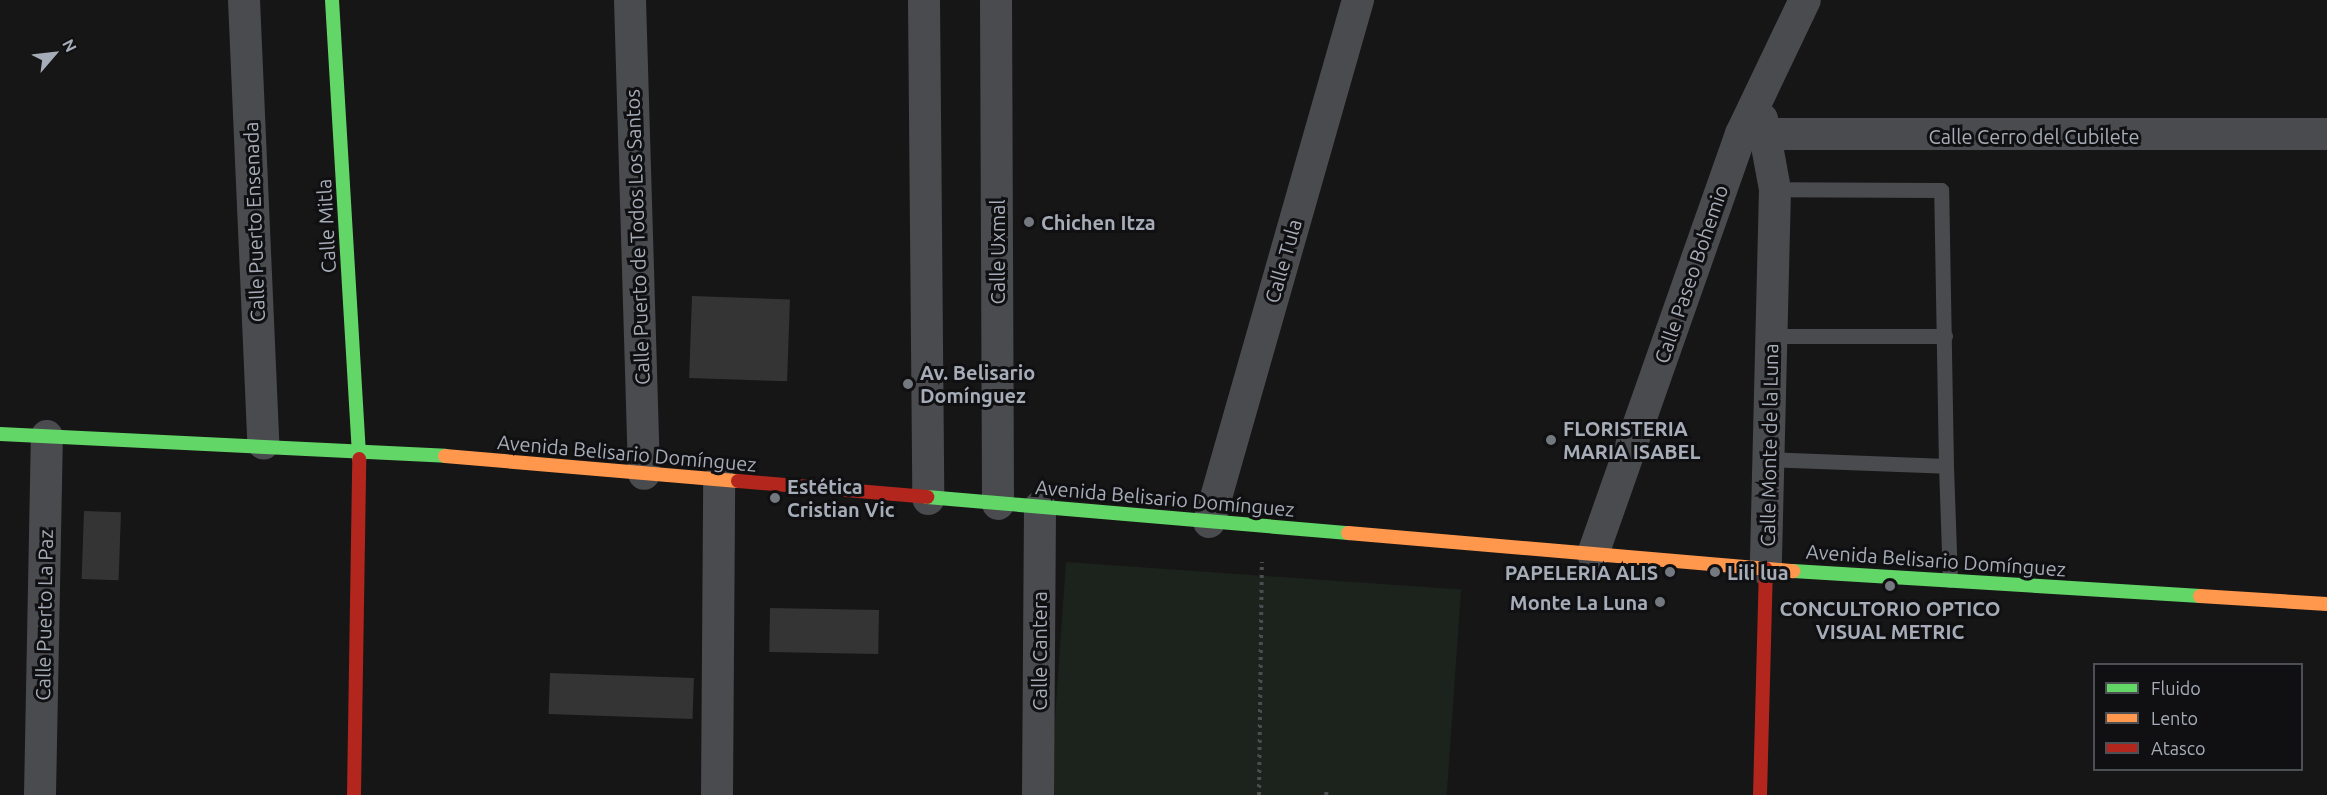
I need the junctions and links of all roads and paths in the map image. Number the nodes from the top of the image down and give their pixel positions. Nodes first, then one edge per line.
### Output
1 (244, 0) edge
2 (332, 0) edge
3 (630, 0) edge
4 (924, 0) edge
5 (996, 0) edge
6 (1358, 0) edge
7 (1805, 0) edge
8 (2327, 134) edge
9 (1754, 136) junction
10 (1775, 189) junction
11 (1771, 336) junction
12 (1945, 336) junction
13 (0, 434) edge
14 (47, 436) junction
15 (263, 444) junction
16 (359, 449) junction
17 (1767, 459) junction
18 (1946, 466) junction
19 (644, 474) junction
20 (719, 481) junction
21 (928, 499) junction
22 (998, 504) junction
23 (1040, 507) junction
24 (1209, 522) junction
25 (1262, 526) junction
26 (1593, 554) junction
27 (1766, 569) junction
28 (1950, 580) junction
29 (2327, 604) edge
30 (1326, 789) dead end
31 (40, 795) edge
32 (354, 795) edge
33 (717, 795) edge
34 (1038, 795) edge
35 (1259, 795) edge
36 (1326, 795) edge
37 (1760, 795) edge

1 - 15 street, Calle Puerto Ensenada
2 - 16 main road, Calle Mitla
3 - 19 street, Calle Puerto de Todos Los Santos
4 - 21 street
5 - 22 street, Calle Uxmal
6 - 24 street, Calle Tula
7 - 9 street, Calle Monte de la Luna
8 - 9 street, Calle Cerro del Cubilete
9 - 10 street, Calle Monte de la Luna
9 - 26 street, Calle Paseo Bohemio
10 - 11 street, Calle Monte de la Luna
10 - 12 lane
11 - 12 lane
11 - 17 street, Calle Monte de la Luna
12 - 18 lane
13 - 14 main road, Avenida Belisario Domínguez
14 - 15 main road, Avenida Belisario Domínguez
14 - 31 street, Calle Puerto La Paz
15 - 16 main road, Avenida Belisario Domínguez
16 - 19 main road, Avenida Belisario Domínguez
16 - 32 main road
17 - 18 lane
17 - 27 street, Calle Monte de la Luna
18 - 28 lane
19 - 20 main road, Avenida Belisario Domínguez
20 - 21 main road, Avenida Belisario Domínguez
20 - 33 street
21 - 22 main road, Avenida Belisario Domínguez
22 - 23 main road, Avenida Belisario Domínguez
23 - 24 main road, Avenida Belisario Domínguez
23 - 34 street, Calle Cantera
24 - 25 main road, Avenida Belisario Domínguez
25 - 26 main road, Avenida Belisario Domínguez
25 - 35 path
26 - 27 main road, Avenida Belisario Domínguez
27 - 28 main road, Avenida Belisario Domínguez
27 - 37 main road, Calle Monte de la Luna
28 - 29 main road, Avenida Belisario Domínguez
30 - 36 path

